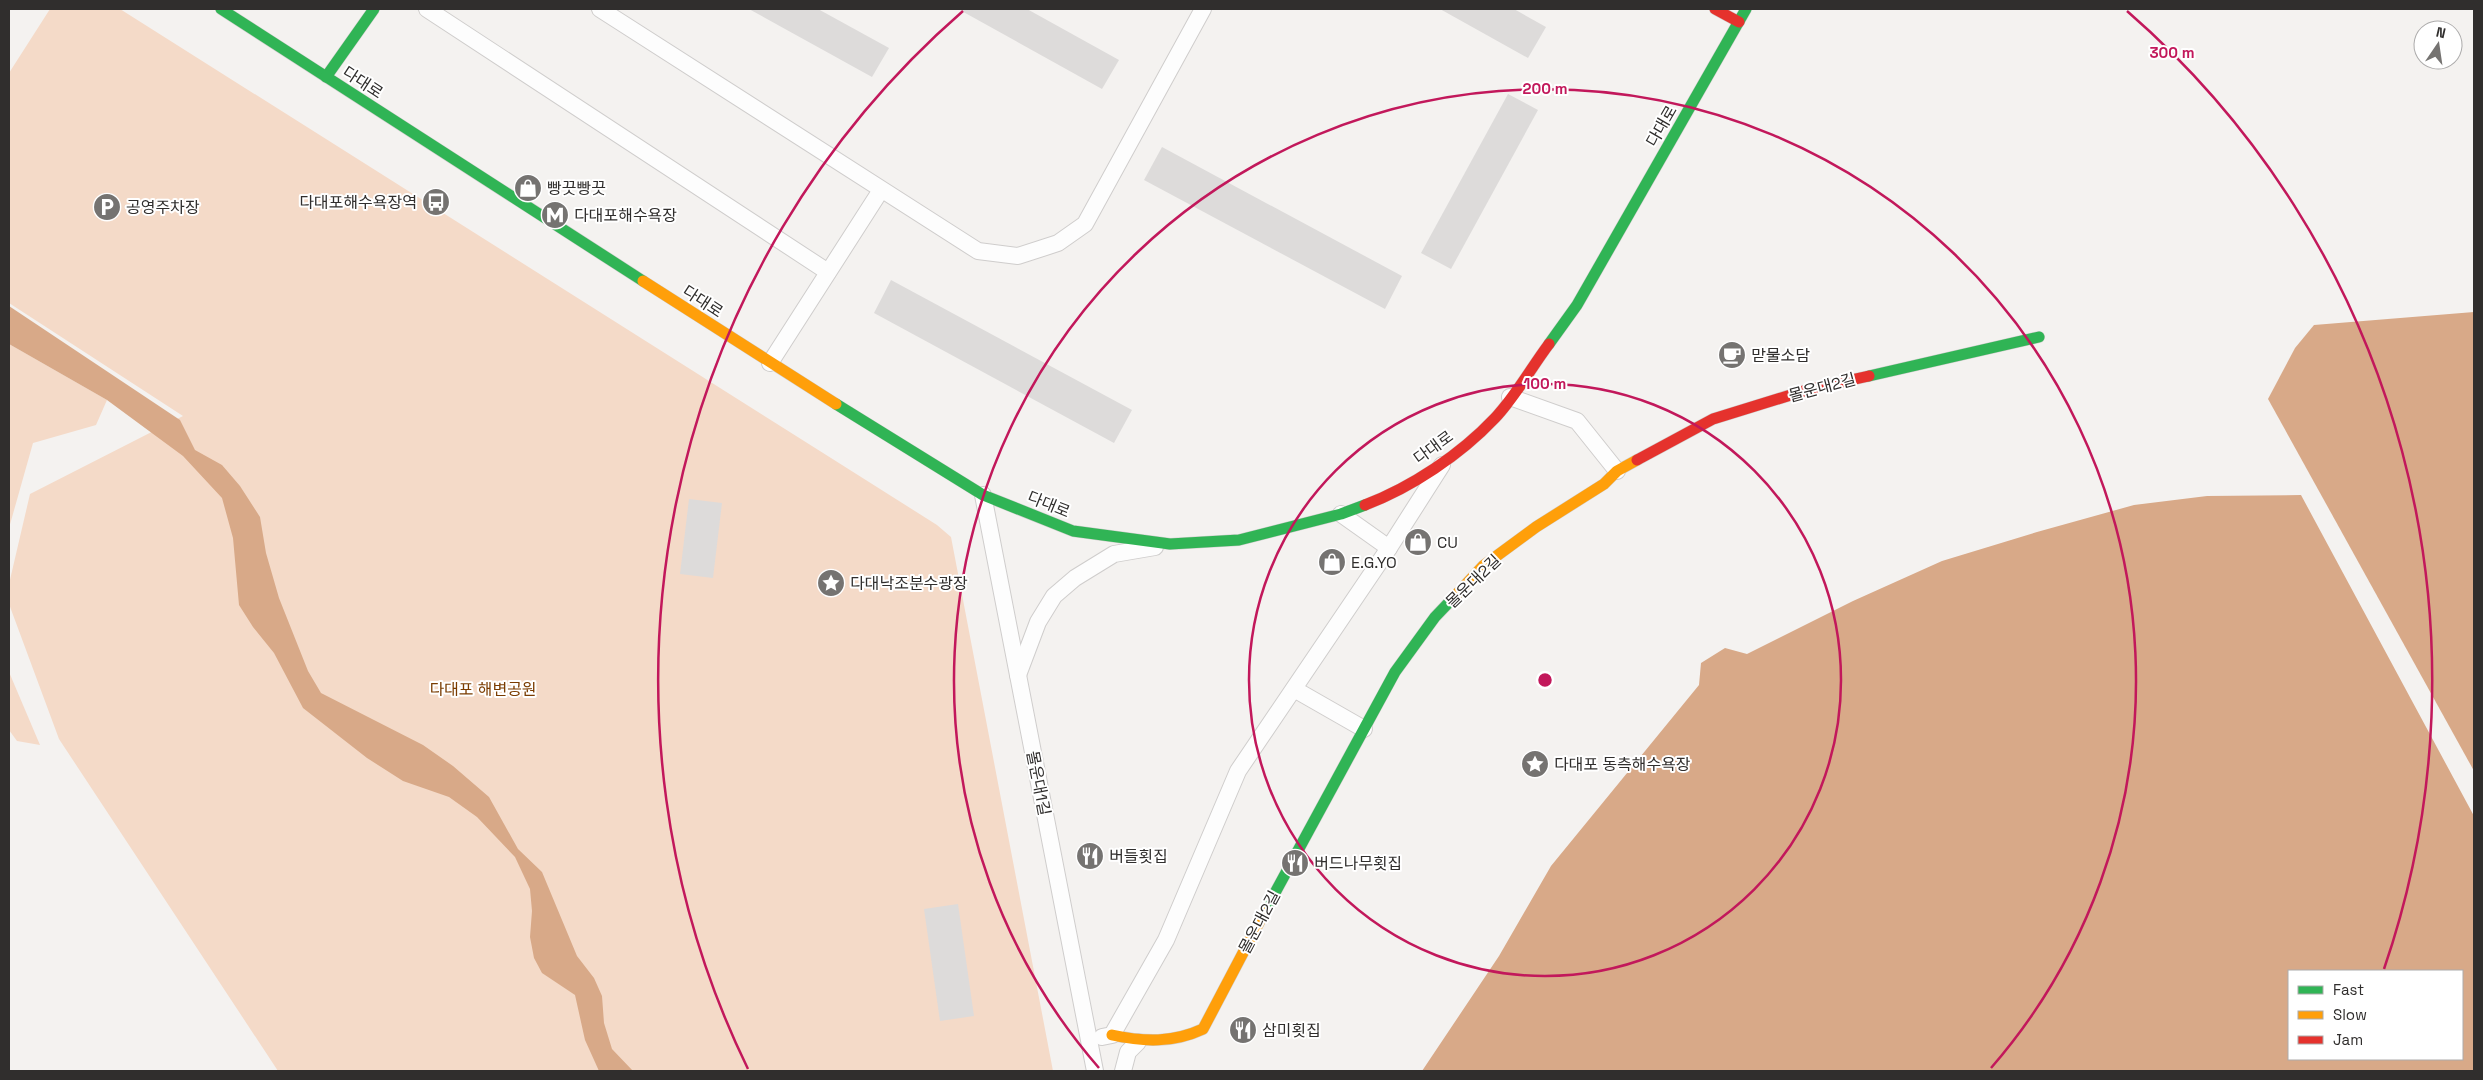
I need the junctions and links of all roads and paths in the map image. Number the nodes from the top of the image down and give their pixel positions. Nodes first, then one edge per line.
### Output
1 (221, 9) edge
2 (374, 9) edge
3 (427, 9) edge
4 (600, 9) edge
5 (1202, 9) edge
6 (1714, 9) edge
7 (1746, 9) edge
8 (1739, 22) junction
9 (326, 77) junction
10 (881, 190) junction
11 (828, 272) junction
12 (2039, 337) dead end
13 (770, 363) junction
14 (1510, 397) junction
15 (1444, 462) junction
16 (1617, 472) junction
17 (983, 495) junction
18 (1341, 514) junction
19 (1170, 544) junction
20 (1389, 548) junction
21 (1018, 675) junction
22 (1294, 689) junction
23 (1364, 729) junction
24 (1112, 1035) junction
25 (1090, 1039) junction
26 (1138, 1042) junction
27 (1095, 1071) edge
28 (1123, 1071) edge

1 - 9 main road, 다대로
2 - 9 main road
3 - 11 street
4 - 10 street
5 - 10 street
6 - 8 main road
7 - 8 main road, 다대로
8 - 14 main road, 다대로
9 - 13 main road, 다대로
10 - 11 street
11 - 13 street
12 - 16 main road, 몰운대2길
13 - 17 main road, 다대로
14 - 15 main road, 다대로
14 - 16 street
15 - 18 main road, 다대로
15 - 20 street
16 - 23 main road, 몰운대2길
17 - 19 main road, 다대로
17 - 21 street, 몰운대1길
18 - 19 main road, 다대로
18 - 20 street
19 - 21 street
20 - 22 street
21 - 25 street, 몰운대1길
22 - 23 street
22 - 24 street
23 - 26 main road, 몰운대2길
24 - 25 street
24 - 26 main road, 몰운대2길
25 - 27 street, 몰운대1길
26 - 28 street

